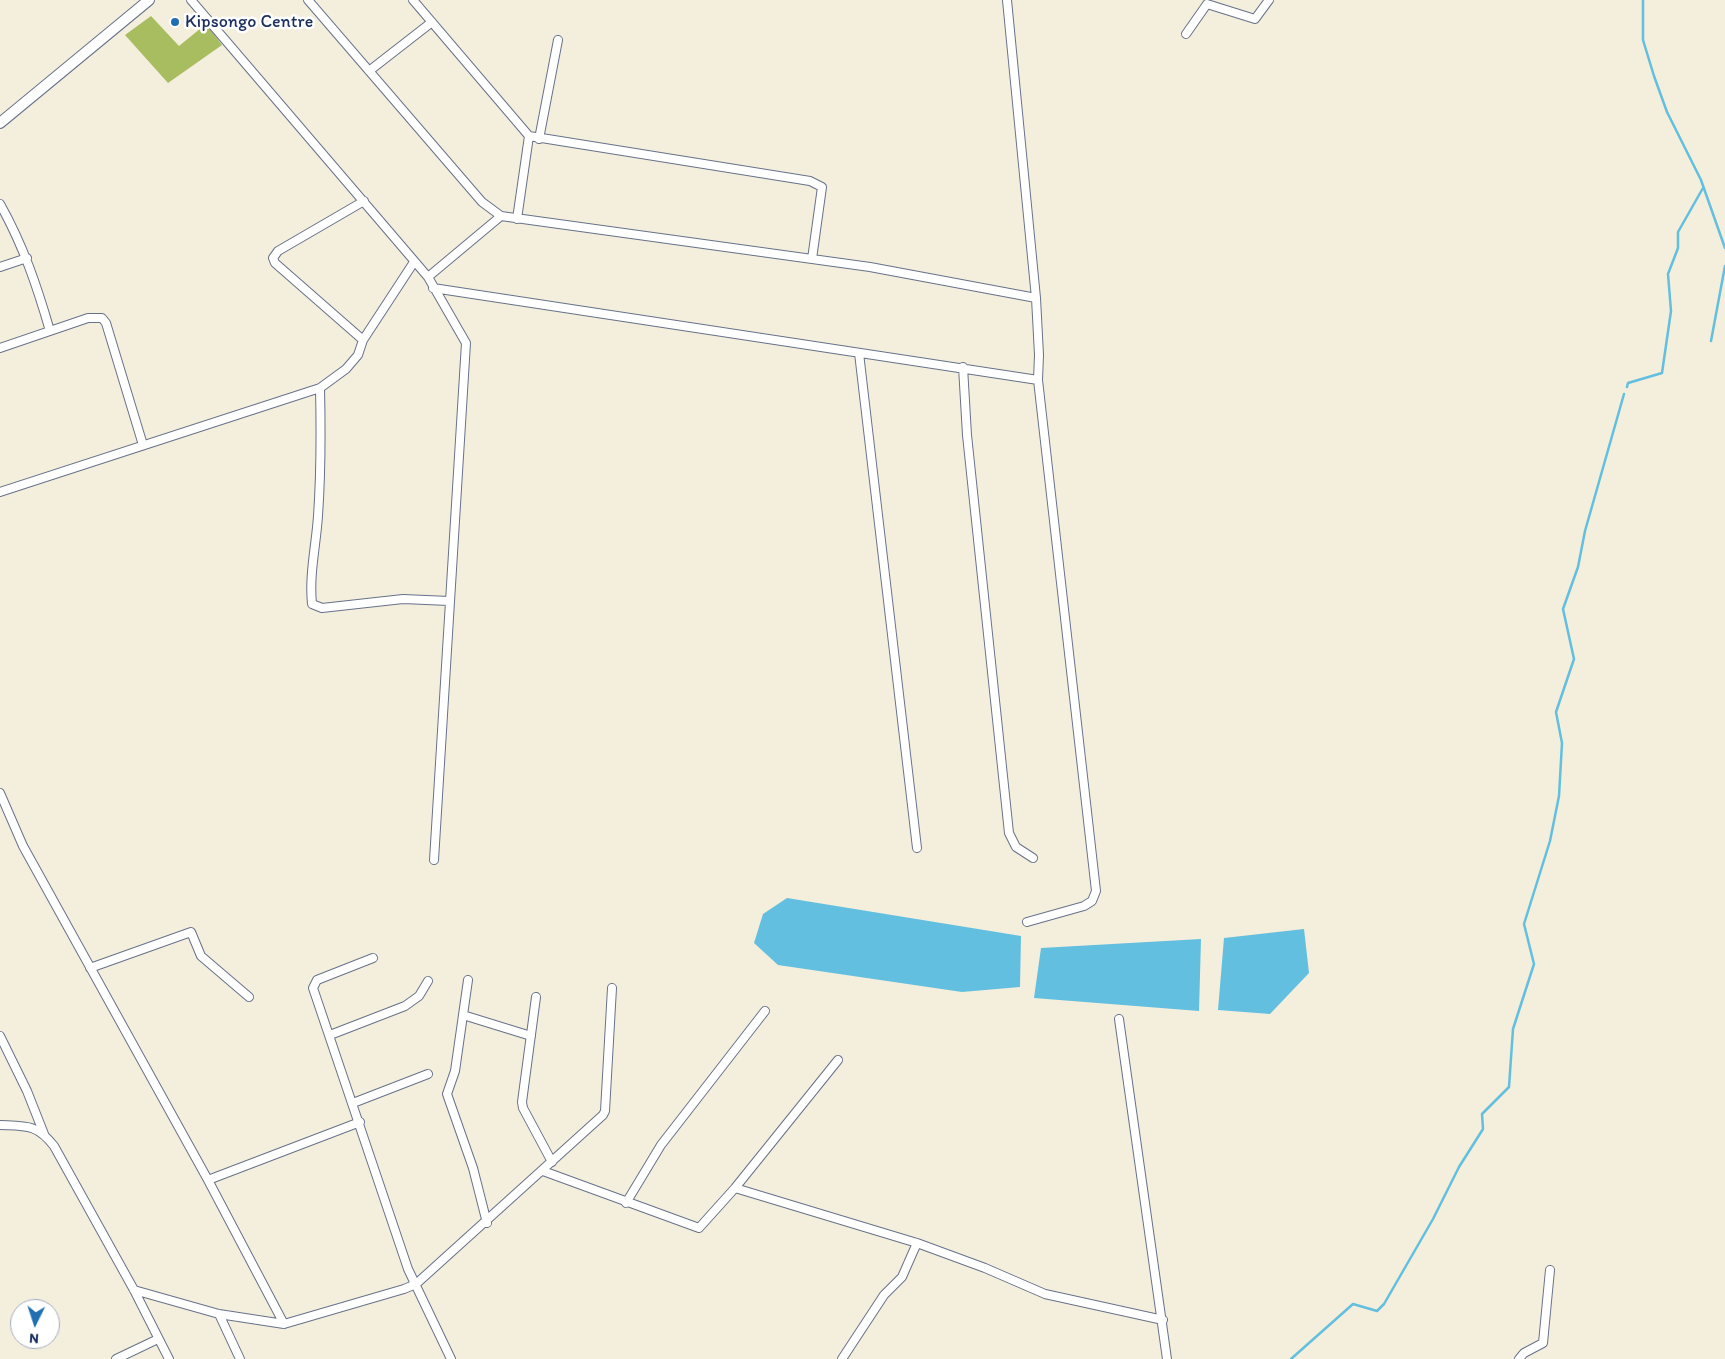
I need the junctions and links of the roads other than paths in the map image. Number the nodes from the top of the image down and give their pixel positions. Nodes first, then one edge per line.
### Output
1 (149, 0) edge
2 (191, 0) edge
3 (308, 0) edge
4 (413, 0) edge
5 (1007, 0) edge
6 (1269, 0) edge
7 (432, 22) junction
8 (1186, 34) dead end
9 (558, 40) dead end
10 (369, 70) junction
11 (0, 123) edge
12 (529, 136) junction
13 (539, 139) junction
14 (364, 201) junction
15 (0, 204) edge
16 (501, 216) junction
17 (517, 219) junction
18 (27, 258) junction
19 (812, 259) junction
20 (414, 262) junction
21 (0, 267) edge
22 (428, 277) junction
23 (433, 288) junction
24 (1036, 298) junction
25 (50, 331) junction
26 (363, 340) junction
27 (0, 348) edge
28 (859, 353) junction
29 (963, 367) junction
30 (1038, 380) junction
31 (320, 388) junction
32 (144, 445) junction
33 (0, 492) edge
34 (449, 601) junction
35 (0, 793) edge
36 (917, 848) dead end
37 (1033, 858) dead end
38 (434, 860) dead end
39 (1027, 922) dead end
40 (373, 958) dead end
41 (90, 968) junction
42 (468, 980) dead end
43 (428, 981) dead end
44 (612, 988) dead end
45 (249, 996) dead end
46 (536, 997) dead end
47 (765, 1011) dead end
48 (463, 1015) junction
49 (1119, 1019) dead end
50 (0, 1036) edge
51 (330, 1036) junction
52 (531, 1036) junction
53 (838, 1060) dead end
54 (428, 1074) dead end
55 (353, 1103) junction
56 (360, 1122) junction
57 (0, 1124) edge
58 (44, 1134) junction
59 (552, 1162) junction
60 (543, 1171) junction
61 (208, 1180) junction
62 (735, 1188) junction
63 (626, 1203) junction
64 (487, 1222) junction
65 (917, 1243) junction
66 (1550, 1270) dead end
67 (416, 1284) junction
68 (134, 1290) junction
69 (218, 1314) junction
70 (1163, 1320) junction
71 (284, 1324) junction
72 (158, 1339) junction
73 (116, 1359) edge
74 (169, 1359) edge
75 (240, 1359) edge
76 (451, 1359) edge
77 (842, 1359) edge
78 (1167, 1359) edge
79 (1519, 1359) edge

1 - 11 street
2 - 14 street
3 - 10 street
4 - 7 street
5 - 24 street
6 - 8 street
7 - 10 street
7 - 12 street
9 - 13 street
10 - 16 street
12 - 13 street
12 - 17 street
13 - 19 street
14 - 20 street
14 - 26 street
15 - 18 street
16 - 17 street
16 - 22 street
17 - 19 street
18 - 21 street
18 - 25 street
19 - 24 street
20 - 22 street
20 - 26 street
22 - 23 street
23 - 28 street
23 - 34 street
24 - 30 street
25 - 27 street
25 - 32 street
26 - 31 street
28 - 29 street
28 - 36 street
29 - 30 street
29 - 37 street
30 - 39 street
31 - 32 street
31 - 34 street
32 - 33 street
34 - 38 street
35 - 41 street
40 - 51 street
41 - 45 street
41 - 61 street
42 - 48 street
43 - 51 street
44 - 59 street
46 - 52 street
47 - 63 street
48 - 52 street
48 - 64 street
49 - 70 street
50 - 58 street
51 - 55 street
52 - 59 street
53 - 62 street
54 - 55 street
55 - 56 street
56 - 61 street
56 - 67 street
57 - 58 street
58 - 68 street
59 - 60 street
60 - 63 street
60 - 64 street
61 - 71 street
62 - 63 street
62 - 65 street
64 - 67 street
65 - 70 street
65 - 77 street
66 - 79 street
67 - 71 street
67 - 76 street
68 - 69 street
68 - 72 street
69 - 71 street
69 - 75 street
70 - 78 street
72 - 73 street
72 - 74 street

